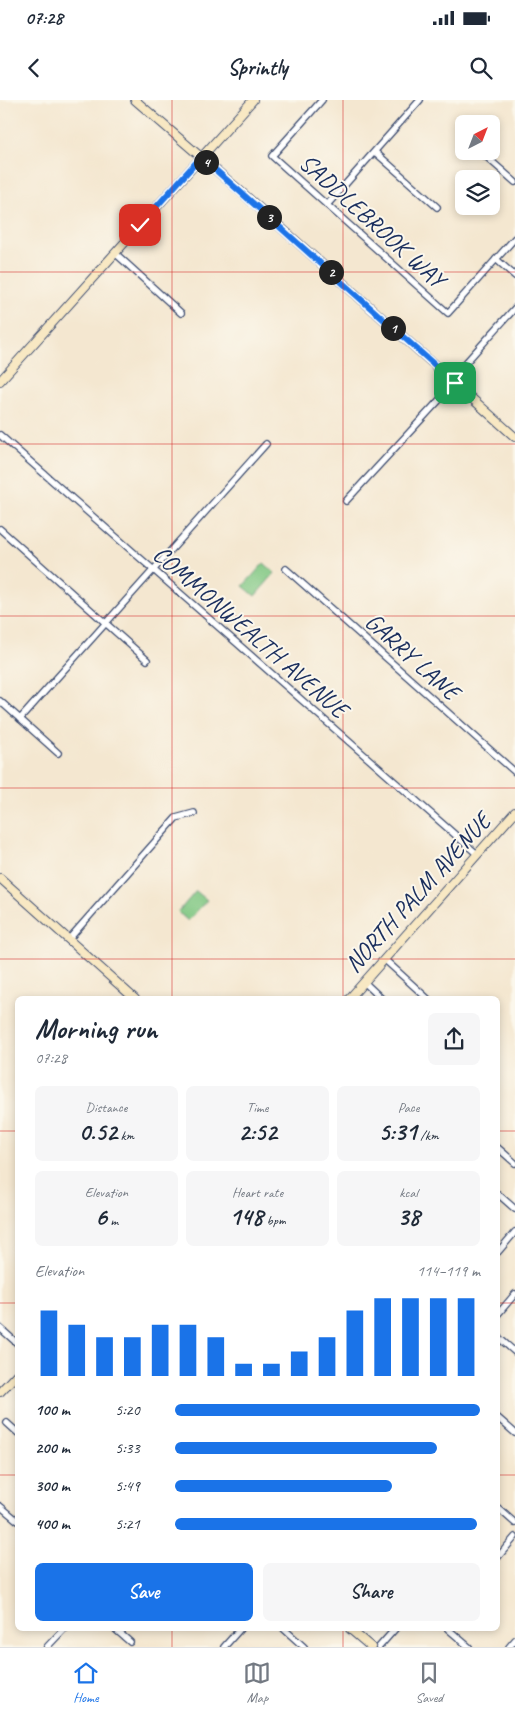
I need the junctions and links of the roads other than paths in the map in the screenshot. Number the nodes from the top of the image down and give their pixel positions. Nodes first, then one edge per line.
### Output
1 (135, 100) edge
2 (253, 100) edge
3 (322, 100) edge
4 (420, 100) edge
5 (375, 152) junction
6 (201, 157) junction
7 (490, 160) edge
8 (515, 182) edge
9 (327, 205) junction
10 (437, 207) dead end
11 (515, 238) edge
12 (115, 253) junction
13 (496, 260) junction
14 (515, 276) edge
15 (515, 308) edge
16 (181, 313) dead end
17 (0, 381) edge
18 (453, 381) junction
19 (0, 435) edge
20 (515, 437) edge
21 (266, 444) dead end
22 (346, 501) dead end
23 (0, 529) edge
24 (286, 569) dead end
25 (154, 570) junction
26 (106, 623) junction
27 (147, 660) dead end
28 (0, 701) edge
29 (20, 719) junction
30 (58, 753) dead end
31 (515, 772) edge
32 (515, 812) edge
33 (194, 814) dead end
34 (477, 854) junction
35 (0, 878) edge
36 (69, 939) junction
37 (384, 959) junction
38 (364, 982) junction
39 (131, 996) edge
40 (352, 996) edge
41 (379, 996) edge
42 (425, 996) edge
43 (500, 1150) edge
44 (515, 1163) edge
45 (500, 1196) edge
46 (515, 1209) edge
47 (515, 1232) edge
48 (500, 1250) edge
49 (515, 1294) edge
50 (500, 1312) edge
51 (0, 1328) edge
52 (500, 1338) edge
53 (15, 1341) edge
54 (515, 1352) edge
55 (15, 1376) edge
56 (0, 1392) edge
57 (500, 1420) edge
58 (7, 1424) dead end
59 (15, 1431) edge
60 (515, 1433) edge
61 (0, 1506) edge
62 (500, 1510) edge
63 (15, 1518) edge
64 (515, 1523) edge
65 (515, 1537) edge
66 (500, 1555) edge
67 (62, 1631) edge
68 (117, 1631) edge
69 (238, 1631) edge
70 (286, 1631) edge
71 (352, 1631) edge
72 (393, 1631) edge
73 (450, 1631) edge
74 (515, 1640) edge
75 (130, 1642) dead end
76 (47, 1647) edge
77 (224, 1647) edge
78 (304, 1647) edge
79 (371, 1647) edge
80 (379, 1647) edge
81 (468, 1647) edge
82 (509, 1647) edge

1 - 6 street
2 - 6 street
3 - 9 street, SADDLEBROOK WAY
4 - 5 street
5 - 9 street
5 - 10 street
6 - 12 street
6 - 18 street
7 - 8 street
9 - 13 street, SADDLEBROOK WAY
11 - 13 street
12 - 16 street
12 - 17 street
13 - 14 street
15 - 18 street
18 - 20 street
18 - 22 street
19 - 25 street, COMMONWEALTH AVENUE
21 - 25 street
23 - 26 street
24 - 31 street, GARRY LANE
25 - 26 street
25 - 34 street, COMMONWEALTH AVENUE
26 - 27 street
26 - 29 street
28 - 29 street
29 - 30 street
32 - 34 street, NORTH PALM AVENUE
33 - 36 street
34 - 37 street, NORTH PALM AVENUE
35 - 36 street
36 - 39 street
37 - 38 street, NORTH PALM AVENUE
37 - 42 street
38 - 40 street, NORTH PALM AVENUE
38 - 41 street
43 - 44 street
45 - 46 street
47 - 48 street
49 - 50 street
51 - 53 street
52 - 54 street
55 - 56 street
57 - 60 street
58 - 59 street
61 - 63 street
62 - 64 street
65 - 66 street
67 - 76 street
68 - 75 street
69 - 77 street
70 - 78 street
71 - 79 street
72 - 80 street
73 - 81 street
74 - 82 street

